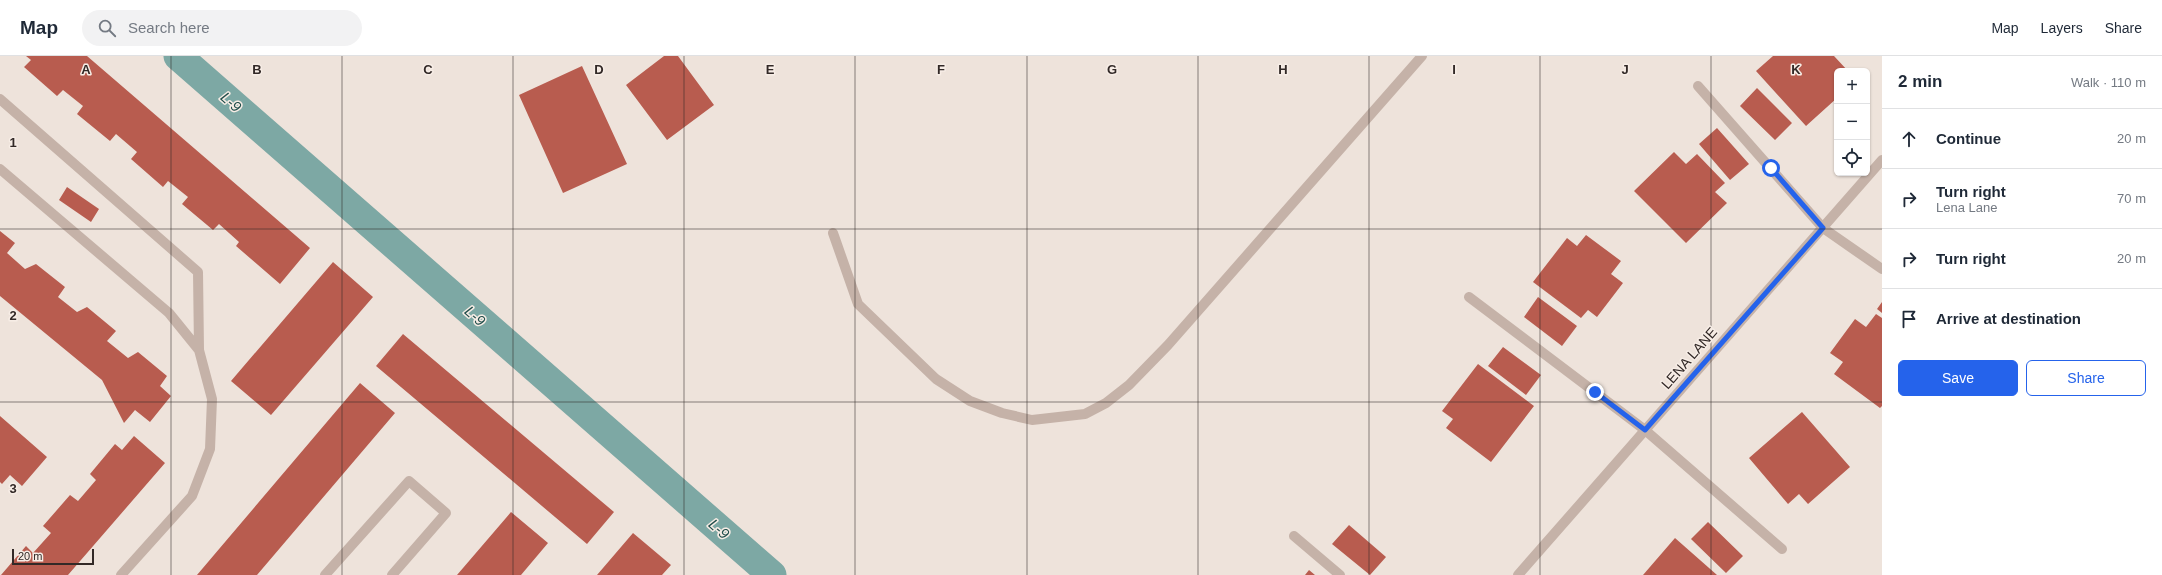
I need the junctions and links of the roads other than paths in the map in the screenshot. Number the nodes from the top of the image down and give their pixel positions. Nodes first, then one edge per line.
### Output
1 (1422, 56) edge
2 (1698, 86) dead end
3 (0, 99) edge
4 (1882, 160) edge
5 (0, 169) edge
6 (1823, 228) junction
7 (834, 233) dead end
8 (1882, 269) edge
9 (1469, 297) dead end
10 (199, 350) junction
11 (1645, 430) junction
12 (1294, 536) dead end
13 (1782, 549) dead end
14 (121, 575) edge
15 (325, 575) edge
16 (392, 575) edge
17 (1340, 575) edge
18 (1518, 575) edge

1 - 7 street
2 - 6 street
3 - 10 street
4 - 6 street, LENA LANE
5 - 10 street
6 - 8 street
6 - 11 street, LENA LANE
9 - 11 street
10 - 14 street
11 - 13 street
11 - 18 street, LENA LANE
12 - 17 street
15 - 16 street

